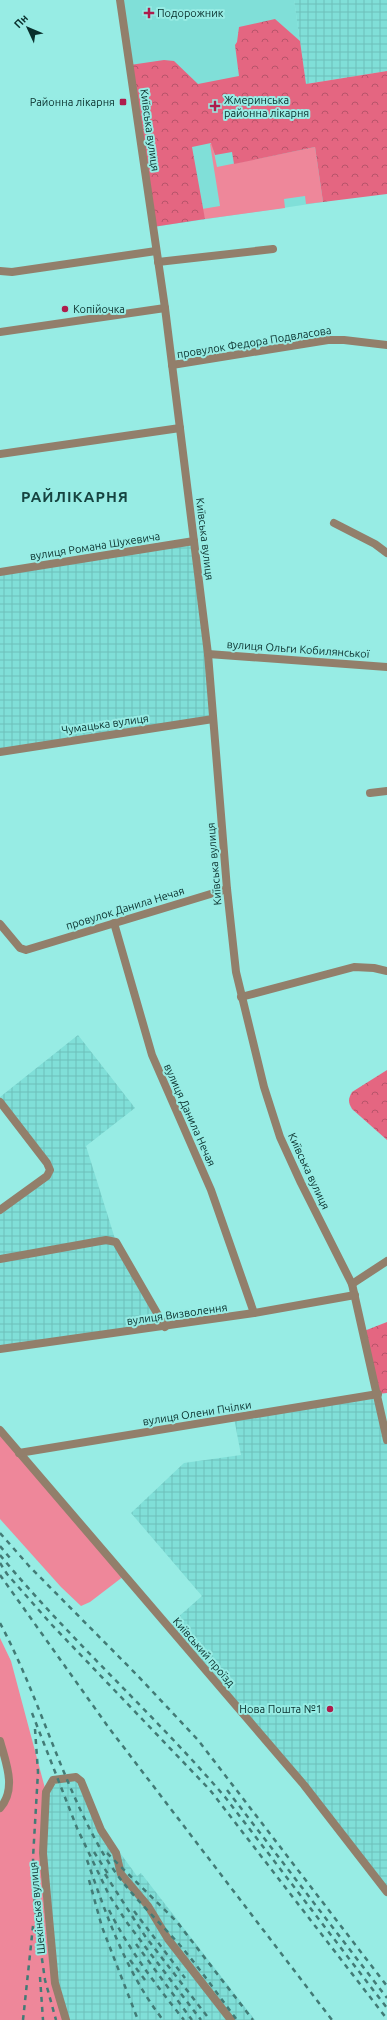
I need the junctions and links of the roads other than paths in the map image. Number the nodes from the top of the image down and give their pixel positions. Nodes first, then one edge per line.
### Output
1 (120, 0) edge
2 (273, 249) dead end
3 (156, 251) junction
4 (158, 262) junction
5 (0, 272) edge
6 (165, 308) junction
7 (0, 332) edge
8 (387, 345) edge
9 (172, 366) junction
10 (180, 428) junction
11 (0, 454) edge
12 (334, 524) dead end
13 (194, 541) junction
14 (387, 553) edge
15 (0, 572) edge
16 (208, 654) junction
17 (387, 667) edge
18 (213, 719) junction
19 (0, 752) edge
20 (387, 791) edge
21 (370, 793) dead end
22 (227, 889) junction
23 (114, 923) junction
24 (0, 924) edge
25 (387, 971) edge
26 (241, 998) junction
27 (0, 1102) edge
28 (0, 1210) edge
29 (0, 1259) edge
30 (387, 1261) edge
31 (352, 1284) junction
32 (355, 1295) junction
33 (254, 1314) junction
34 (165, 1327) junction
35 (0, 1349) edge
36 (378, 1394) junction
37 (0, 1430) edge
38 (387, 1440) edge
39 (19, 1453) junction
40 (0, 1742) edge
41 (0, 1808) edge
42 (387, 1892) edge
43 (66, 2020) edge
44 (231, 2020) edge

1 - 3 street, Київська вулиця
2 - 4 street
3 - 4 street, Київська вулиця
3 - 5 street
4 - 6 street, Київська вулиця
6 - 7 street
6 - 9 street, Київська вулиця
8 - 9 street, провулок Федора Подвласова
9 - 10 street, Київська вулиця
10 - 11 street
10 - 13 street, Київська вулиця
12 - 14 street
13 - 15 street, вулиця Романа Шухевича
13 - 16 street, Київська вулиця
16 - 17 street, вулиця Ольги Кобилянської
16 - 18 street, Київська вулиця
18 - 19 street, Чумацька вулиця
18 - 22 street, Київська вулиця
20 - 21 street
22 - 23 street, провулок Данила Нечая
22 - 26 street, Київська вулиця
23 - 24 street, провулок Данила Нечая
23 - 33 street, вулиця Данила Нечая
25 - 26 street
26 - 31 street, Київська вулиця
27 - 28 street
29 - 34 street
30 - 31 street
31 - 32 street, Київська вулиця
32 - 33 street, вулиця Визволення
32 - 36 street, Київська вулиця
33 - 34 street, вулиця Визволення
34 - 35 street, вулиця Визволення
36 - 38 street, Київська вулиця
36 - 39 street, вулиця Олени Пчілки
37 - 39 street, Київський проїзд
39 - 42 street, Київський проїзд
40 - 41 street
43 - 44 street, Шекінська вулиця

